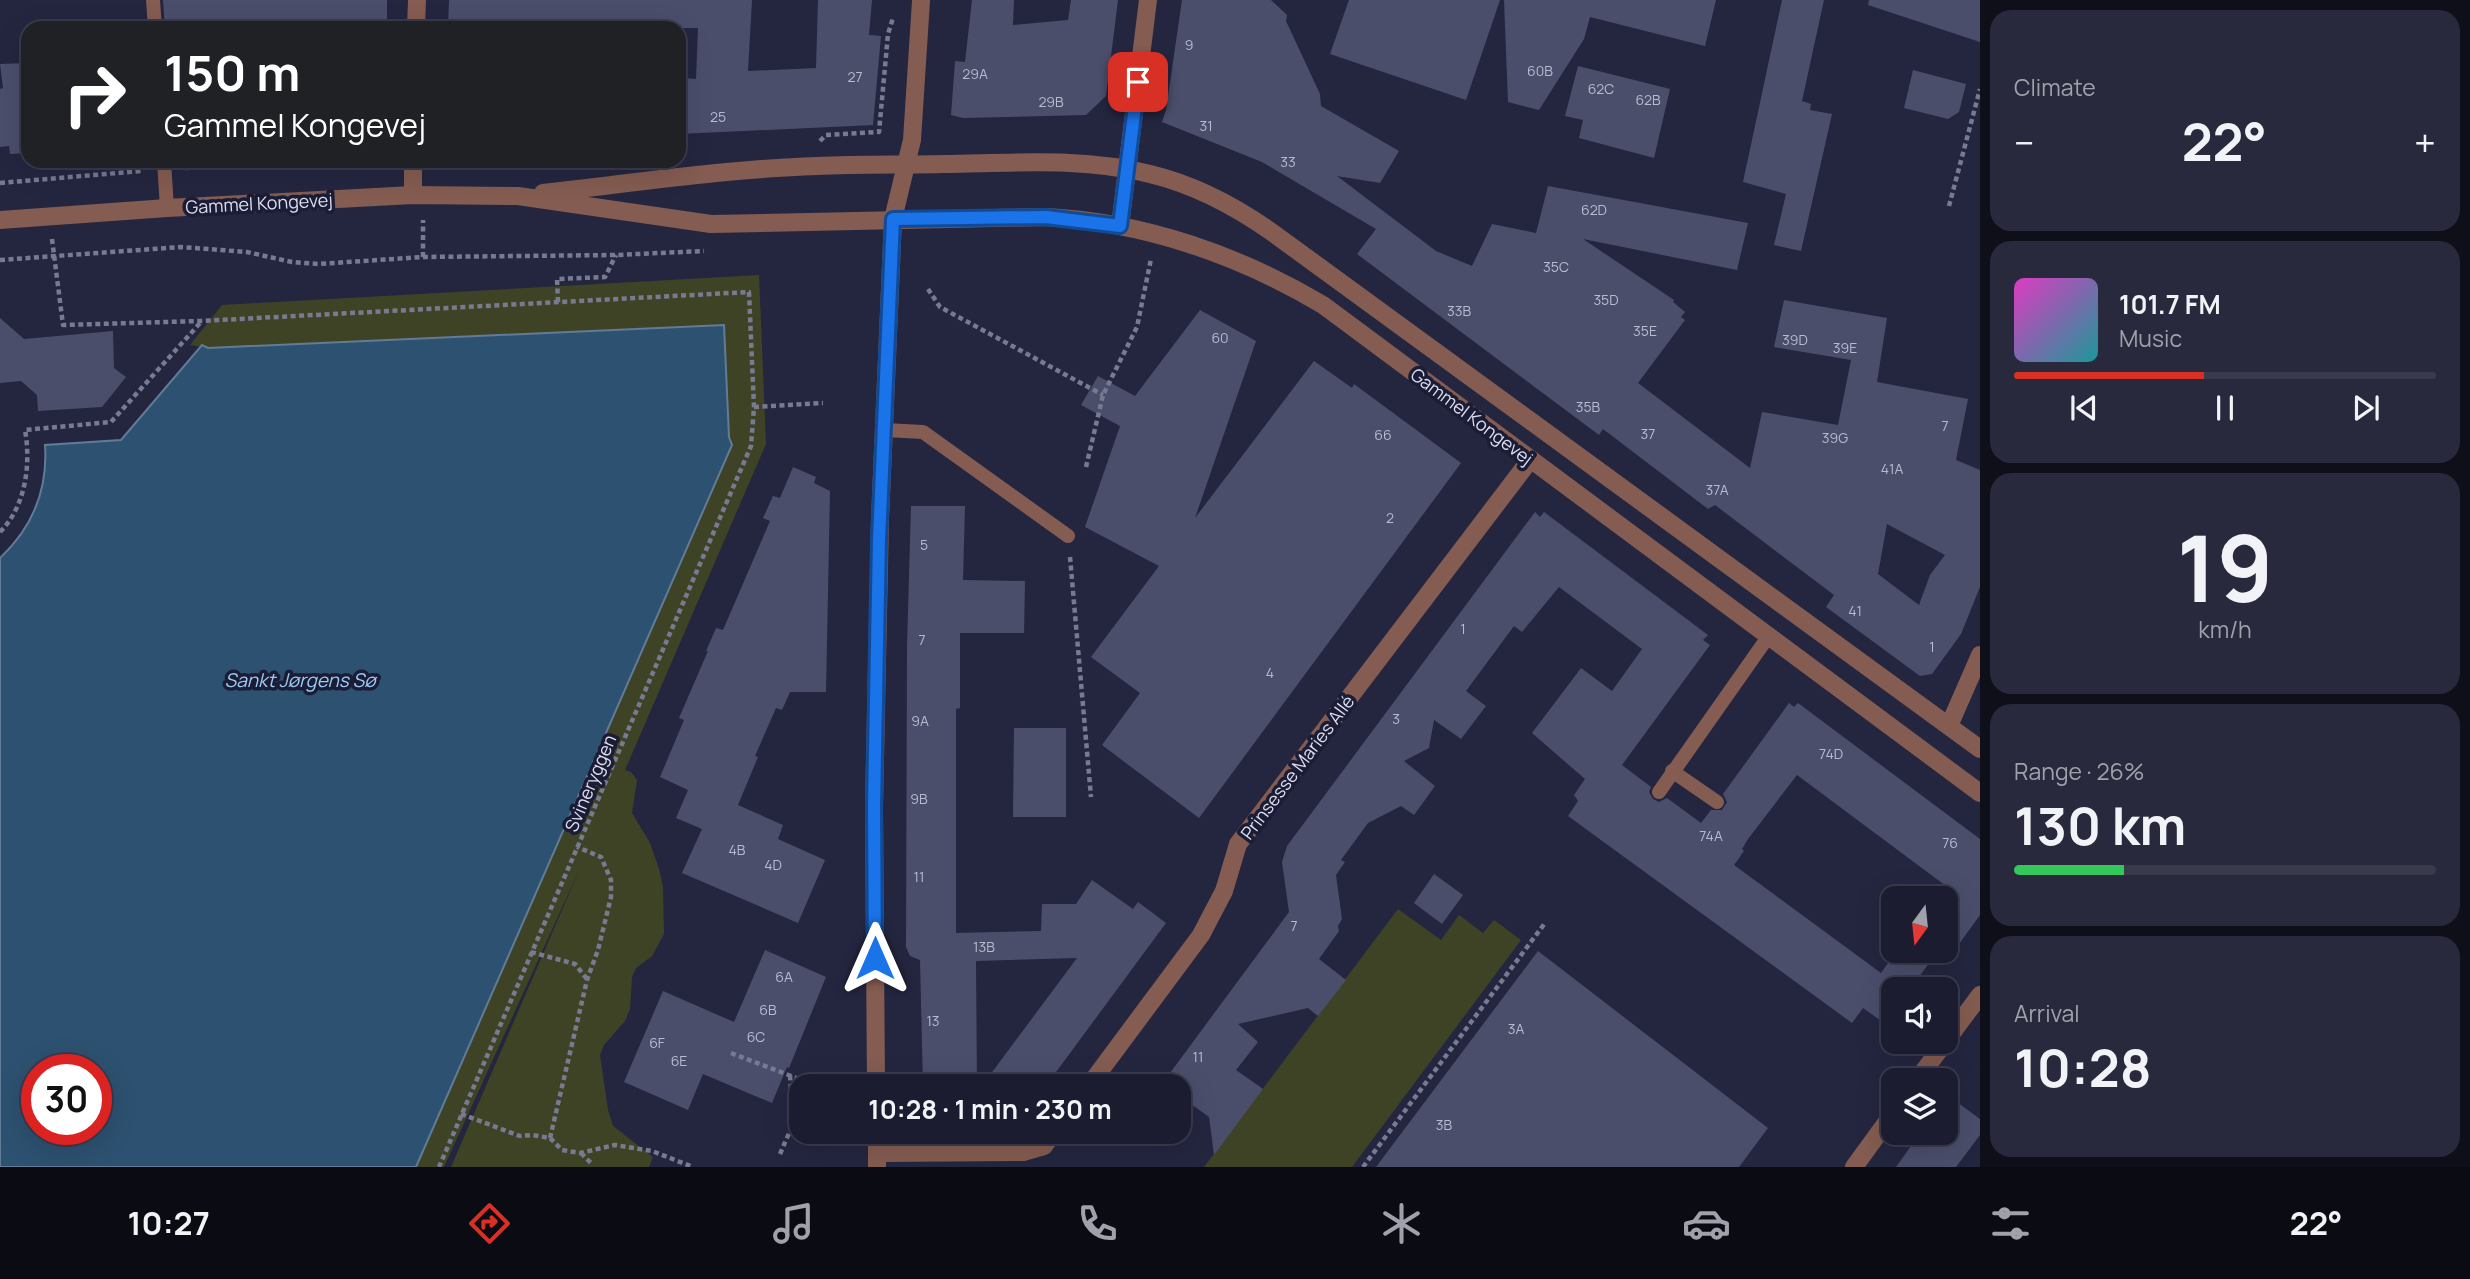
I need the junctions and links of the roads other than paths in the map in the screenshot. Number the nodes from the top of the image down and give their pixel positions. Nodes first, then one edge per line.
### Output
1 (153, 0) edge
2 (417, 0) edge
3 (1148, 0) edge
4 (922, 1) edge
5 (154, 21) edge
6 (416, 21) edge
7 (907, 165) junction
8 (164, 168) edge
9 (413, 168) edge
10 (1127, 169) junction
11 (412, 195) junction
12 (519, 196) junction
13 (167, 208) junction
14 (893, 219) junction
15 (0, 220) edge
16 (1120, 226) junction
17 (885, 430) junction
18 (1548, 434) junction
19 (1530, 460) junction
20 (1068, 536) road end
21 (1768, 637) junction
22 (1980, 655) edge
23 (1949, 726) junction
24 (1980, 749) edge
25 (1672, 771) junction
26 (1659, 792) dead end
27 (1980, 793) edge
28 (1717, 802) dead end
29 (1980, 995) edge
30 (1958, 1025) edge
31 (876, 1074) edge
32 (1098, 1074) edge
33 (1881, 1130) edge
34 (1045, 1144) edge
35 (877, 1160) edge
36 (1854, 1167) edge

1 - 5 lane
2 - 6 street
3 - 10 street
4 - 7 street
7 - 10 street, Gammel Kongevej
7 - 12 street, Gammel Kongevej
7 - 14 street
8 - 13 lane
9 - 11 street
10 - 16 street
10 - 18 street, Gammel Kongevej
11 - 12 street, Gammel Kongevej
11 - 13 street, Gammel Kongevej
12 - 14 street, Gammel Kongevej
13 - 15 street, Gammel Kongevej
14 - 16 street, Gammel Kongevej
14 - 17 street
16 - 19 street, Gammel Kongevej
17 - 20 lane
17 - 31 street
18 - 19 street, Prinsesse Maries Allé
18 - 23 street, Gammel Kongevej
19 - 21 street, Gammel Kongevej
19 - 32 street, Prinsesse Maries Allé
21 - 25 lane
21 - 27 street, Gammel Kongevej
22 - 23 street
23 - 24 street, Gammel Kongevej
25 - 26 lane
25 - 28 lane
29 - 30 street
33 - 36 street
34 - 35 street

